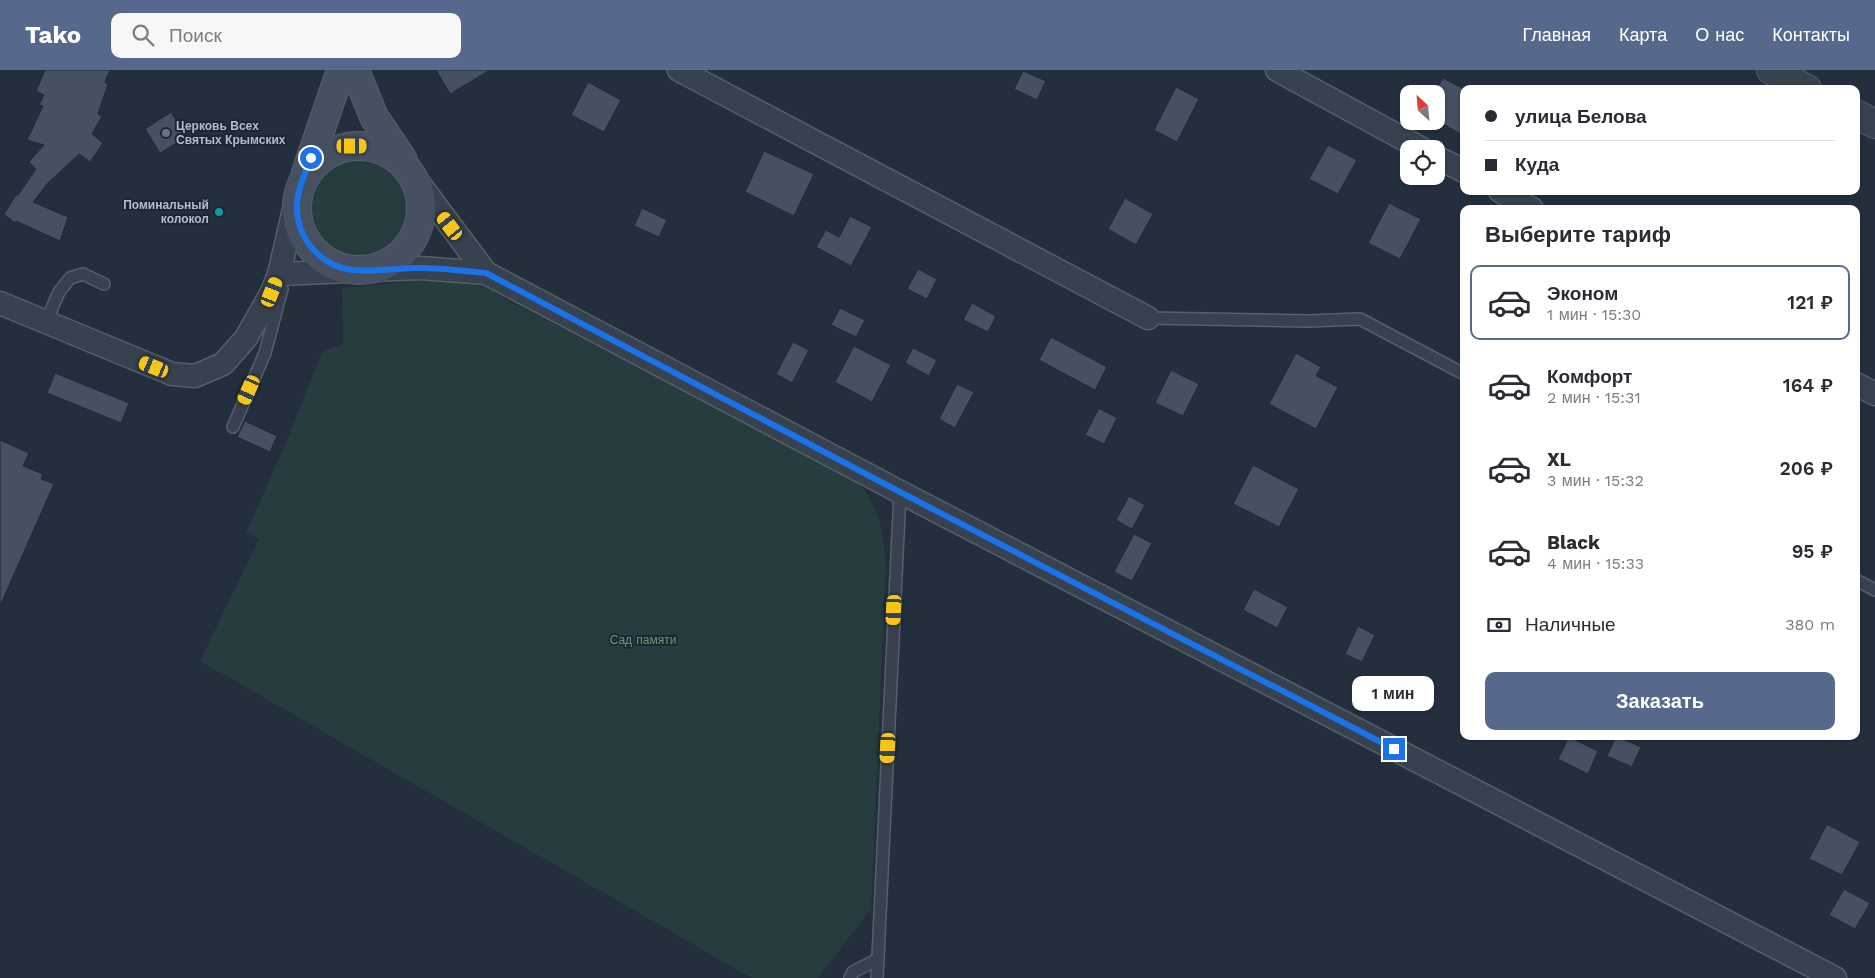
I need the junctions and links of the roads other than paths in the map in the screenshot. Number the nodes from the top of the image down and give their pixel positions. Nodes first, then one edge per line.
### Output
1 (341, 70) edge
2 (355, 70) edge
3 (679, 70) edge
4 (1276, 70) edge
5 (1772, 70) edge
6 (1800, 85) edge
7 (1860, 116) edge
8 (1875, 124) edge
9 (1405, 140) edge
10 (1445, 162) edge
11 (1460, 170) edge
12 (415, 178) junction
13 (298, 192) junction
14 (1507, 195) edge
15 (1525, 205) edge
16 (369, 270) junction
17 (283, 273) junction
18 (486, 273) junction
19 (104, 284) dead end
20 (0, 303) edge
21 (1148, 318) joint
22 (46, 322) junction
23 (1460, 372) edge
24 (1860, 386) edge
25 (1875, 394) edge
26 (233, 427) dead end
27 (900, 492) junction
28 (1860, 582) edge
29 (1875, 590) edge
30 (878, 960) junction
31 (850, 978) edge
32 (877, 978) edge
33 (1835, 978) edge

1 - 13 main road
2 - 12 main road
3 - 21 street
4 - 9 street
5 - 6 street
7 - 8 street
10 - 11 street
12 - 13 main road
12 - 16 main road
12 - 18 street
13 - 16 main road
13 - 17 street
14 - 15 street
16 - 17 street
16 - 18 street
17 - 22 street
17 - 26 lane
18 - 27 street
19 - 22 lane
20 - 22 street
21 - 23 lane
24 - 25 street
27 - 30 lane
27 - 33 street
28 - 29 lane
30 - 31 lane
30 - 32 lane

